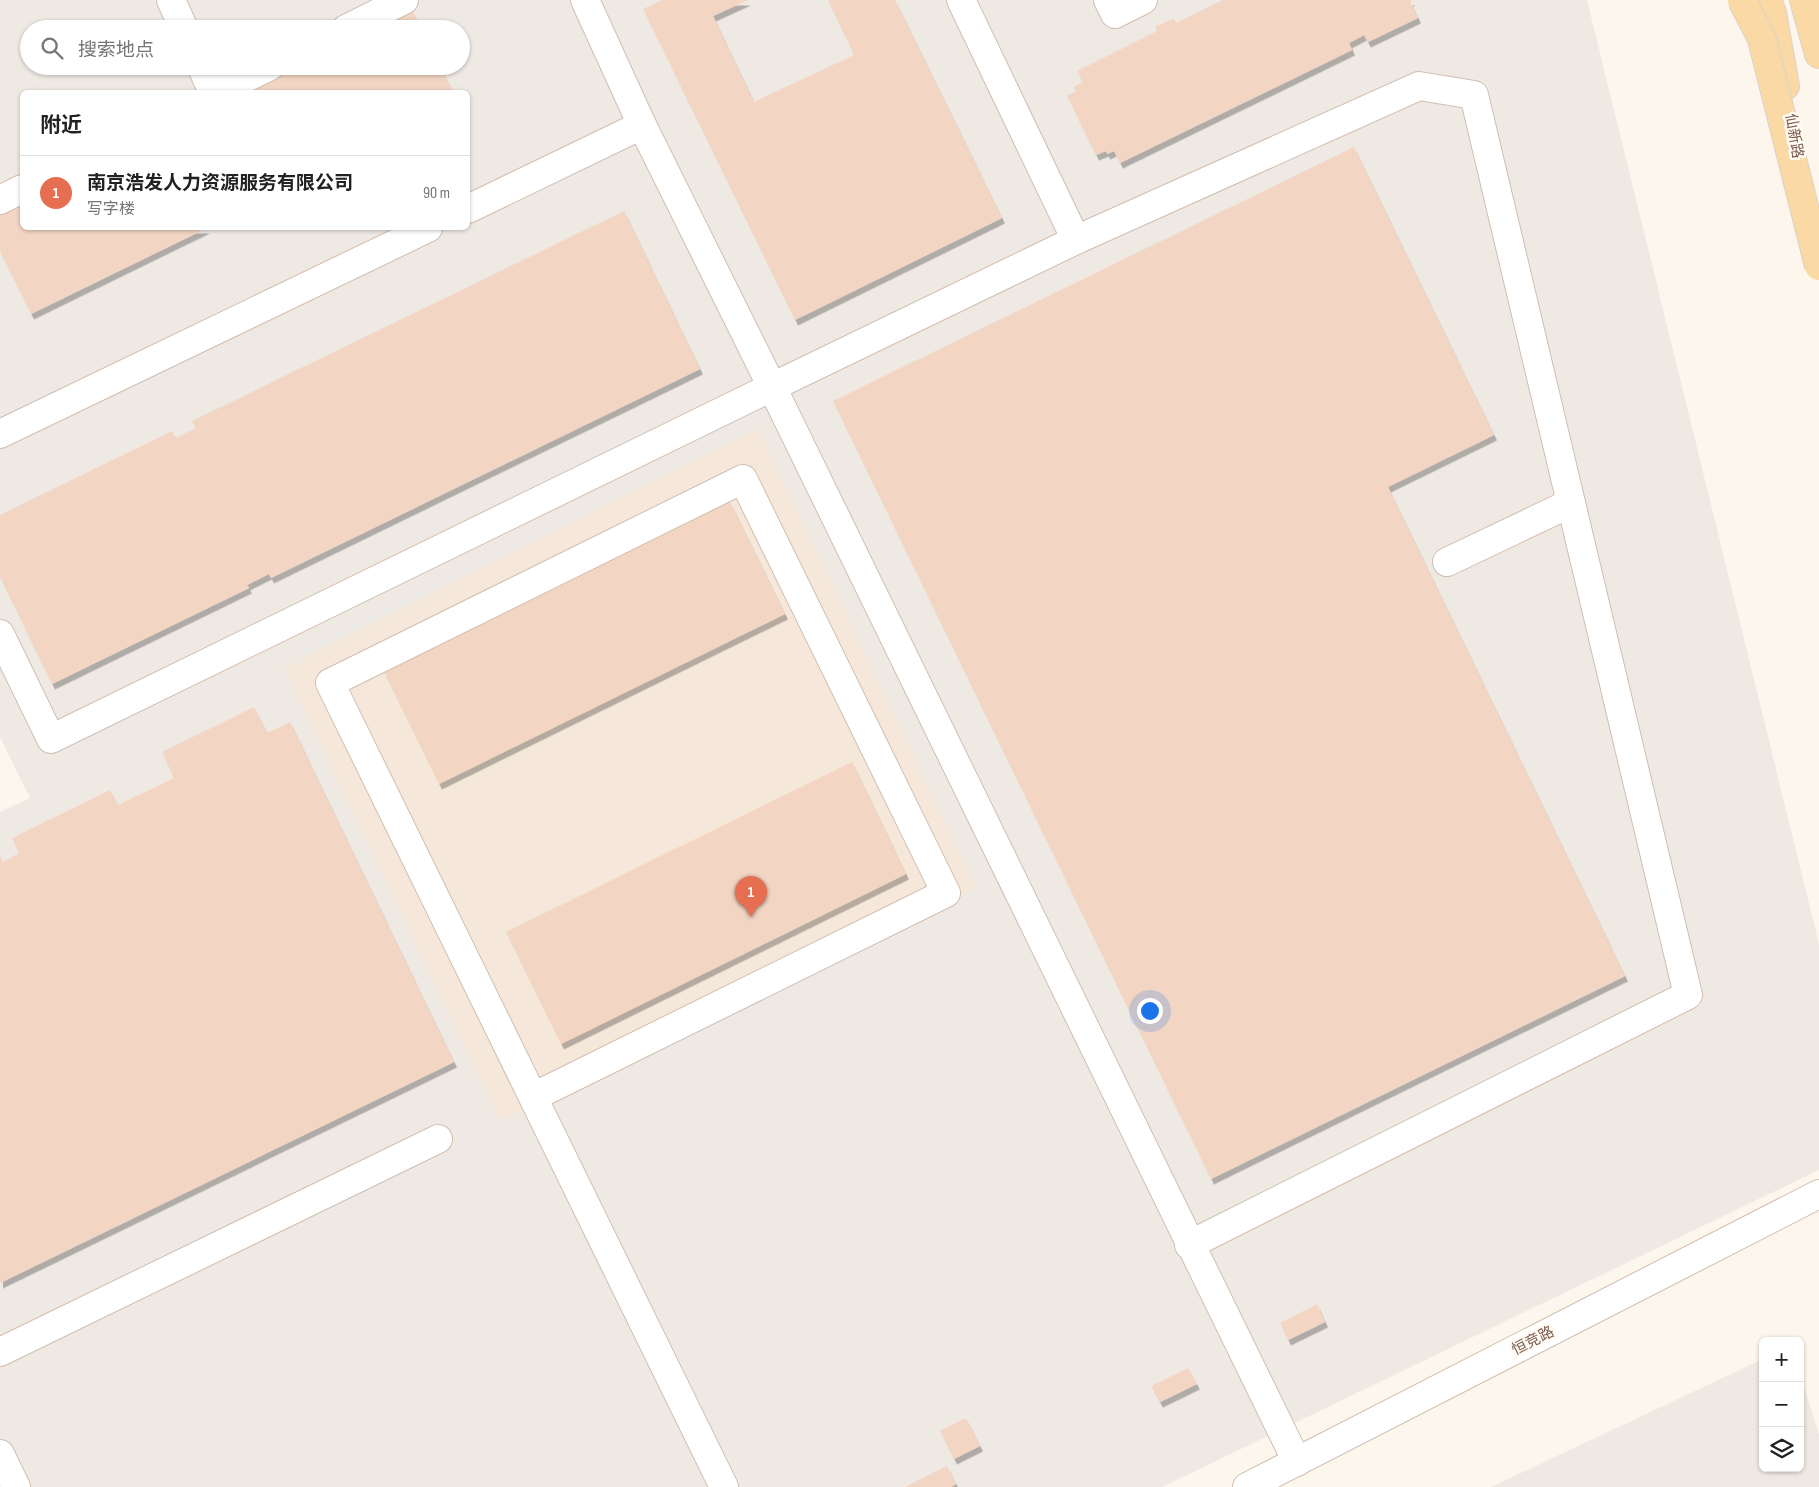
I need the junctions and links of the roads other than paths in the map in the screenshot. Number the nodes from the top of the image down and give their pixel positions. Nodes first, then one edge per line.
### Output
1 (171, 0) edge
2 (404, 0) edge
3 (585, 0) edge
4 (961, 0) edge
5 (1108, 0) edge
6 (1143, 0) edge
7 (1742, 0) edge
8 (1767, 0) edge
9 (1804, 0) edge
10 (180, 20) edge
11 (364, 20) edge
12 (1819, 54) edge
13 (205, 75) edge
14 (252, 75) edge
15 (212, 90) edge
16 (221, 90) edge
17 (642, 125) junction
18 (20, 190) edge
19 (0, 200) edge
20 (470, 207) edge
21 (424, 230) edge
22 (1076, 240) junction
23 (1819, 266) edge
24 (1819, 272) edge
25 (772, 388) junction
26 (0, 434) edge
27 (1571, 503) junction
28 (1447, 562) dead end
29 (0, 634) edge
30 (533, 1097) junction
31 (438, 1140) dead end
32 (1819, 1194) edge
33 (1189, 1245) junction
34 (0, 1352) edge
35 (0, 1454) edge
36 (1297, 1462) junction
37 (16, 1487) edge
38 (724, 1487) edge
39 (1247, 1487) edge

1 - 10 street
2 - 11 street
3 - 17 street
4 - 22 street
5 - 6 street
7 - 23 main road, bridge
8 - 24 main road, 仙新路
9 - 12 main road
13 - 15 street
14 - 16 street
17 - 20 street
17 - 25 street
18 - 19 street
21 - 26 street
22 - 25 street
22 - 27 street
25 - 29 street
25 - 33 street
27 - 28 street
27 - 33 street
30 - 30 street
30 - 38 street
31 - 34 street
32 - 36 street, 恒竞路
33 - 36 street
35 - 37 street
36 - 39 street, 恒竞路

